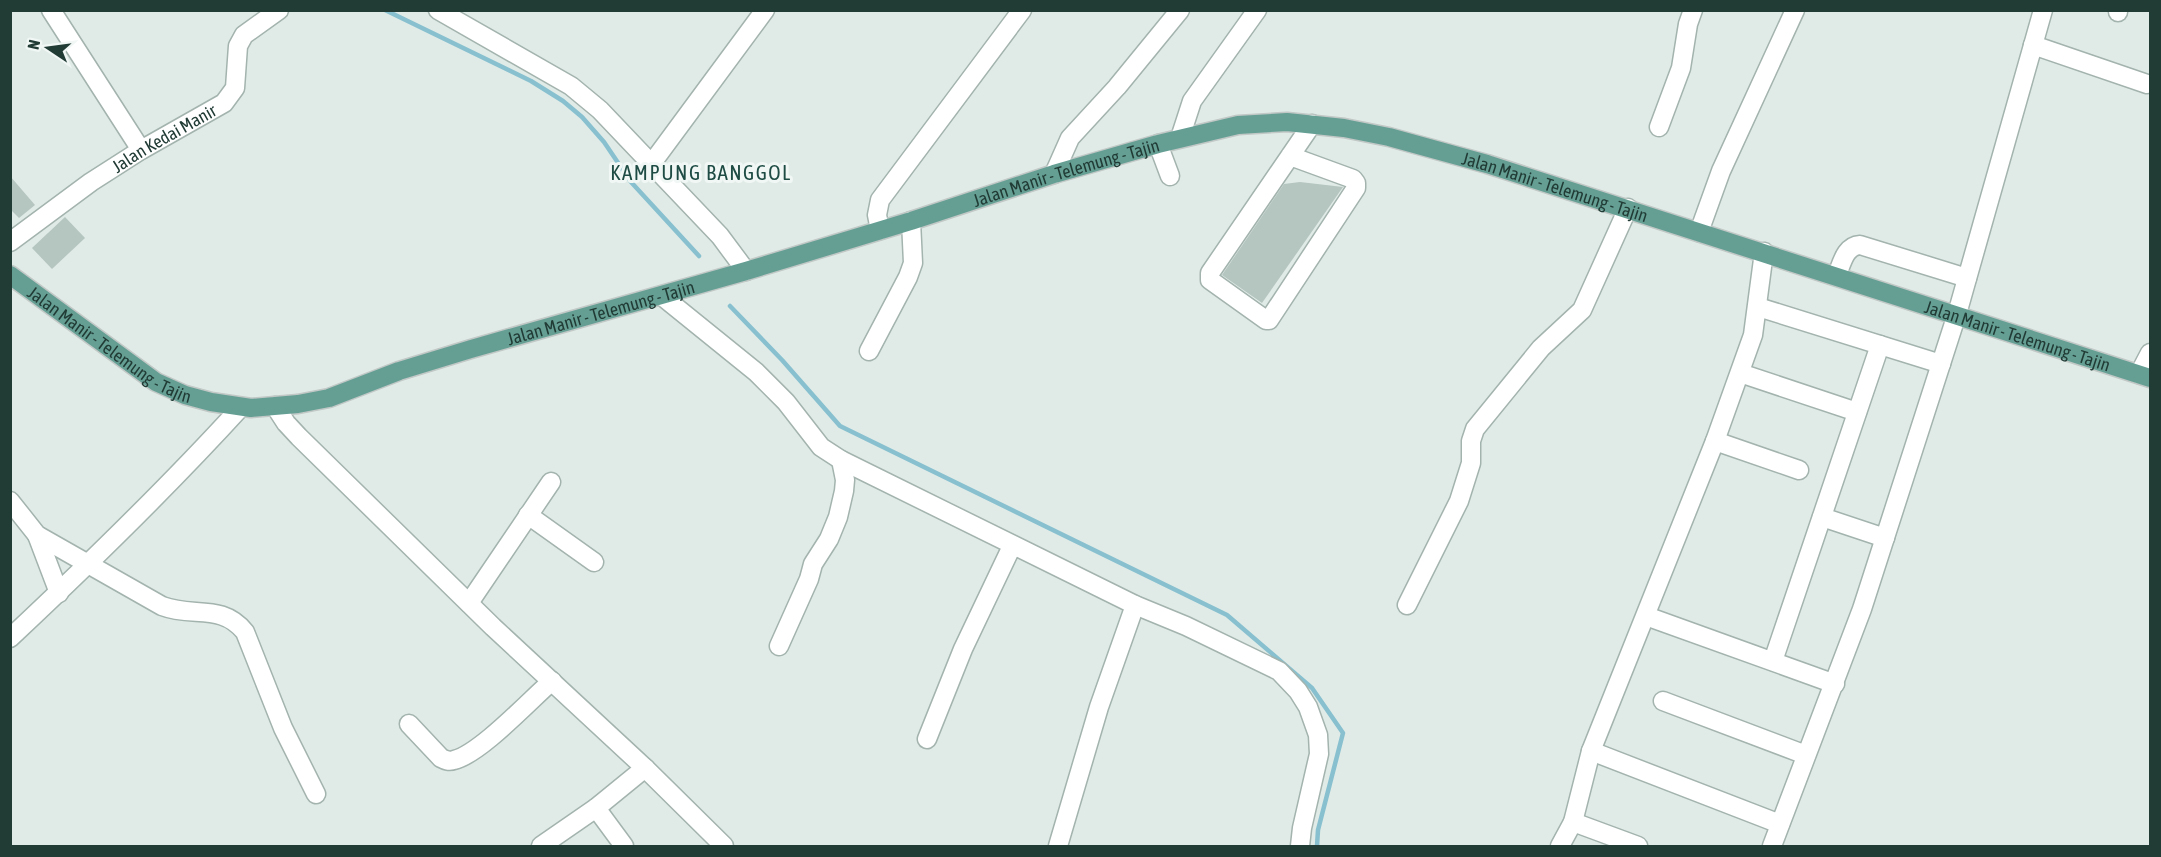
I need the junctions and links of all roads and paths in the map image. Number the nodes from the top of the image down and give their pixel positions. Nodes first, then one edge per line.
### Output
1 (51, 10) edge
2 (279, 10) edge
3 (438, 10) edge
4 (765, 10) edge
5 (1022, 10) edge
6 (1180, 10) edge
7 (1257, 10) edge
8 (1693, 10) edge
9 (1795, 10) edge
10 (2043, 10) edge
11 (2033, 45) junction
12 (2147, 84) dead end
13 (1312, 124) junction
14 (1659, 127) dead end
15 (1180, 138) junction
16 (1158, 144) junction
17 (141, 150) junction
18 (1290, 156) junction
19 (652, 163) junction
20 (1054, 174) junction
21 (1170, 176) dead end
22 (1629, 208) junction
23 (911, 221) junction
24 (880, 230) junction
25 (1699, 232) junction
26 (10, 242) edge
27 (1764, 252) junction
28 (746, 271) junction
29 (1837, 275) junction
30 (11, 276) edge
31 (1967, 278) junction
32 (662, 296) junction
33 (1758, 307) junction
34 (1957, 314) junction
35 (1880, 345) junction
36 (869, 351) dead end
37 (2151, 353) edge
38 (1941, 364) junction
39 (1740, 374) junction
40 (2145, 376) edge
41 (275, 406) junction
42 (241, 407) junction
43 (1857, 412) junction
44 (1715, 441) junction
45 (841, 460) junction
46 (1799, 470) dead end
47 (551, 482) dead end
48 (10, 501) edge
49 (528, 515) junction
50 (1822, 517) junction
51 (37, 535) junction
52 (1885, 538) junction
53 (1012, 546) junction
54 (594, 562) dead end
55 (88, 565) junction
56 (59, 593) junction
57 (469, 603) junction
58 (1135, 605) junction
59 (1407, 605) dead end
60 (1646, 616) junction
61 (10, 638) edge
62 (779, 646) dead end
63 (1773, 661) junction
64 (552, 681) junction
65 (1835, 684) junction
66 (1663, 701) dead end
67 (409, 724) dead end
68 (927, 739) dead end
69 (1591, 751) junction
70 (1806, 755) junction
71 (645, 768) junction
72 (316, 794) dead end
73 (596, 808) junction
74 (1573, 822) junction
75 (1780, 824) junction
76 (541, 846) edge
77 (624, 846) edge
78 (724, 846) edge
79 (1058, 846) edge
80 (1300, 846) edge
81 (1560, 846) edge
82 (1638, 846) edge
83 (1772, 846) edge

1 - 17 street
2 - 17 street, Jalan Kedai Manir
3 - 19 street
4 - 19 street
5 - 24 street
6 - 20 street
7 - 15 street
8 - 14 street
9 - 25 street
10 - 11 street
11 - 12 street
11 - 31 street
13 - 15 main road, Jalan Manir - Telemung - Tajin
13 - 18 street
13 - 22 main road, Jalan Manir - Telemung - Tajin
15 - 16 main road, Jalan Manir - Telemung - Tajin
16 - 20 main road, Jalan Manir - Telemung - Tajin
16 - 21 street
17 - 26 street, Jalan Kedai Manir
18 - 18 street
19 - 28 street
20 - 23 main road, Jalan Manir - Telemung - Tajin
22 - 25 main road, Jalan Manir - Telemung - Tajin
22 - 59 street
23 - 24 main road, Jalan Manir - Telemung - Tajin
23 - 36 street
24 - 28 main road, Jalan Manir - Telemung - Tajin
25 - 27 main road, Jalan Manir - Telemung - Tajin
27 - 29 main road, Jalan Manir - Telemung - Tajin
27 - 33 street
28 - 32 main road, Jalan Manir - Telemung - Tajin
29 - 31 street
29 - 34 main road, Jalan Manir - Telemung - Tajin
30 - 42 main road, Jalan Manir - Telemung - Tajin
31 - 34 street
32 - 41 main road, Jalan Manir - Telemung - Tajin
32 - 45 street
33 - 35 street
33 - 39 street
34 - 38 street
34 - 40 main road, Jalan Manir - Telemung - Tajin
35 - 38 street
35 - 43 street
37 - 40 street
38 - 52 street
39 - 43 street
39 - 44 street
41 - 42 main road, Jalan Manir - Telemung - Tajin
41 - 57 street
42 - 55 street
43 - 50 street
44 - 46 street
44 - 60 street
45 - 53 street
45 - 62 street
47 - 49 street
48 - 51 street
49 - 54 street
49 - 57 street
50 - 52 street
50 - 63 street
51 - 55 street
51 - 56 street
52 - 65 street
53 - 58 street
53 - 68 street
55 - 56 street
55 - 72 street
56 - 61 street
57 - 64 street
58 - 79 street
58 - 80 street
60 - 63 street
60 - 69 street
63 - 65 street
64 - 67 street
64 - 71 street
65 - 70 street
66 - 70 street
69 - 74 street
69 - 75 street
70 - 75 street
71 - 73 street
71 - 78 street
73 - 76 street
73 - 77 street
74 - 81 street
74 - 82 street
75 - 83 street

